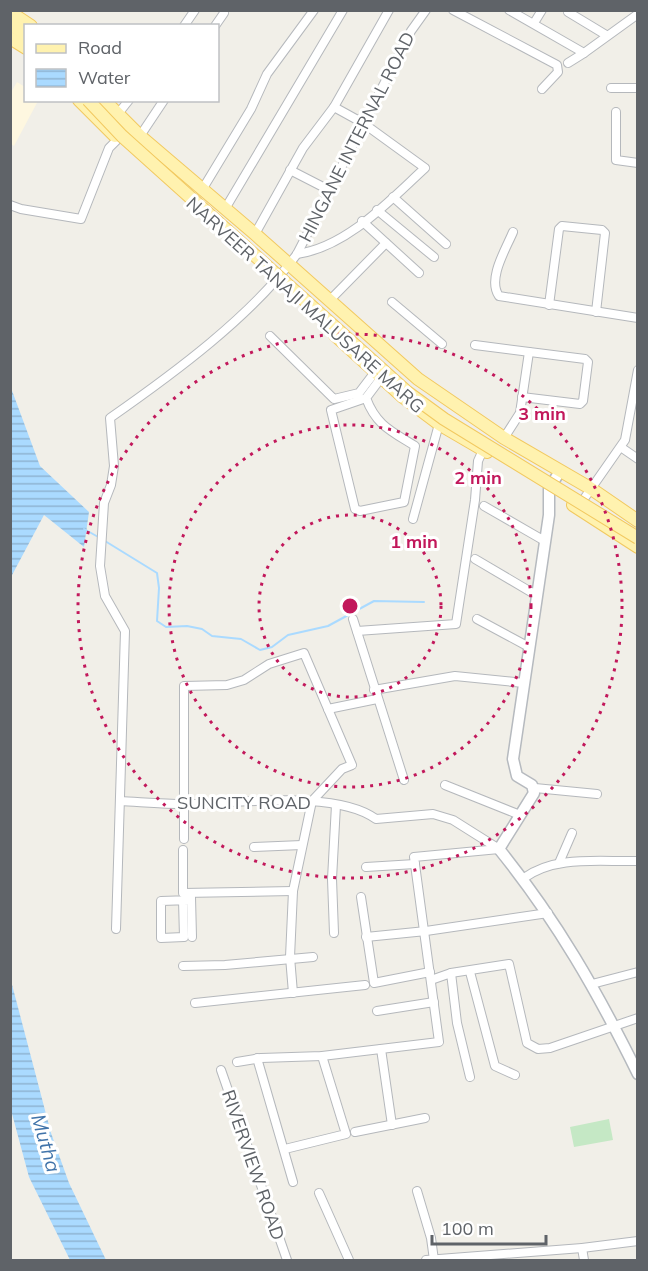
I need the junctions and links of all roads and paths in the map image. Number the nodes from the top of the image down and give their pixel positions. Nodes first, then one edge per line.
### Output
1 (195, 10) edge
2 (314, 10) edge
3 (343, 10) edge
4 (389, 10) edge
5 (426, 10) edge
6 (453, 10) edge
7 (509, 10) edge
8 (542, 10) edge
9 (568, 12) dead end
10 (224, 13) dead end
11 (638, 14) edge
12 (12, 16) edge
13 (534, 23) junction
14 (26, 24) edge
15 (185, 24) edge
16 (216, 24) edge
17 (24, 32) edge
18 (606, 35) junction
19 (10, 38) edge
20 (24, 47) edge
21 (584, 53) junction
22 (568, 63) dead end
23 (611, 88) dead end
24 (638, 88) edge
25 (542, 89) dead end
26 (81, 102) edge
27 (90, 102) edge
28 (97, 102) edge
29 (106, 102) edge
30 (128, 102) edge
31 (163, 102) edge
32 (334, 107) junction
33 (616, 112) dead end
34 (117, 116) junction
35 (363, 123) junction
36 (140, 136) junction
37 (118, 139) junction
38 (638, 163) edge
39 (290, 170) junction
40 (202, 190) junction
41 (329, 190) junction
42 (393, 197) junction
43 (10, 205) edge
44 (225, 209) junction
45 (377, 210) junction
46 (362, 221) junction
47 (513, 232) dead end
48 (255, 234) junction
49 (386, 243) junction
50 (446, 243) dead end
51 (434, 257) dead end
52 (293, 259) junction
53 (419, 273) dead end
54 (277, 281) junction
55 (330, 300) junction
56 (392, 302) dead end
57 (549, 305) junction
58 (596, 312) junction
59 (638, 318) edge
60 (270, 336) dead end
61 (442, 344) dead end
62 (475, 345) dead end
63 (528, 352) junction
64 (637, 371) edge
65 (378, 375) junction
66 (366, 398) junction
67 (522, 398) junction
68 (439, 424) junction
69 (504, 438) junction
70 (622, 448) junction
71 (483, 450) junction
72 (638, 459) edge
73 (560, 471) junction
74 (590, 488) junction
75 (549, 489) junction
76 (484, 506) dead end
77 (578, 508) junction
78 (413, 519) dead end
79 (638, 520) edge
80 (638, 533) edge
81 (638, 538) edge
82 (543, 540) junction
83 (638, 547) edge
84 (475, 560) dead end
85 (536, 595) junction
86 (352, 619) dead end
87 (477, 619) dead end
88 (357, 631) junction
89 (529, 647) junction
90 (524, 683) junction
91 (374, 690) junction
92 (377, 699) junction
93 (328, 709) junction
94 (404, 780) dead end
95 (445, 785) dead end
96 (535, 788) junction
97 (597, 794) dead end
98 (120, 801) junction
99 (312, 801) junction
100 (184, 804) junction
101 (336, 805) junction
102 (520, 815) junction
103 (572, 833) dead end
104 (184, 839) dead end
105 (302, 845) junction
106 (254, 847) dead end
107 (499, 849) junction
108 (183, 850) dead end
109 (638, 861) edge
110 (559, 863) junction
111 (415, 864) junction
112 (366, 867) dead end
113 (524, 878) junction
114 (292, 891) junction
115 (361, 897) dead end
116 (188, 898) junction
117 (548, 913) junction
118 (116, 929) dead end
119 (426, 931) junction
120 (334, 933) dead end
121 (366, 937) junction
122 (290, 957) junction
123 (314, 957) dead end
124 (183, 966) dead end
125 (470, 972) junction
126 (638, 972) edge
127 (451, 973) junction
128 (431, 976) junction
129 (592, 984) junction
130 (365, 985) dead end
131 (293, 993) junction
132 (434, 1002) junction
133 (195, 1003) dead end
134 (377, 1011) dead end
135 (638, 1018) edge
136 (614, 1026) junction
137 (381, 1049) junction
138 (321, 1056) junction
139 (257, 1058) junction
140 (237, 1062) dead end
141 (221, 1070) dead end
142 (638, 1074) edge
143 (515, 1075) dead end
144 (470, 1077) dead end
145 (425, 1118) dead end
146 (392, 1125) junction
147 (355, 1132) dead end
148 (285, 1149) junction
149 (293, 1182) dead end
150 (417, 1191) dead end
151 (319, 1192) dead end
152 (638, 1240) edge
153 (582, 1248) junction
154 (287, 1260) edge
155 (349, 1260) edge
156 (426, 1260) edge
157 (434, 1260) edge
158 (584, 1260) edge

1 - 15 street
2 - 40 street
3 - 44 street
4 - 32 street
5 - 35 street, HINGANE INTERNAL ROAD
6 - 25 street
7 - 13 street
8 - 13 street
9 - 18 street
10 - 16 street
11 - 18 street
12 - 14 main road
12 - 17 main road
13 - 21 street
18 - 21 street
19 - 20 main road
21 - 22 street
23 - 24 street
26 - 37 main road, NARVEER TANAJI MALUSARE MARG
27 - 81 main road, bridge
28 - 80 main road
29 - 34 main road, NARVEER TANAJI MALUSARE MARG
30 - 34 street
31 - 36 street
32 - 35 street
32 - 39 street
33 - 38 street
34 - 36 main road, NARVEER TANAJI MALUSARE MARG
35 - 41 street, HINGANE INTERNAL ROAD
35 - 42 street
36 - 40 main road, NARVEER TANAJI MALUSARE MARG
37 - 43 street
37 - 54 main road, NARVEER TANAJI MALUSARE MARG
39 - 41 street
39 - 48 street
40 - 44 main road, NARVEER TANAJI MALUSARE MARG
41 - 52 street, HINGANE INTERNAL ROAD
42 - 45 street
42 - 50 street
44 - 48 main road, NARVEER TANAJI MALUSARE MARG
45 - 46 street
45 - 51 street
46 - 49 street
46 - 52 street
47 - 57 street
48 - 52 main road, NARVEER TANAJI MALUSARE MARG
49 - 53 street
49 - 55 street
52 - 54 street, HINGANE INTERNAL ROAD
52 - 55 main road, NARVEER TANAJI MALUSARE MARG
54 - 65 main road, NARVEER TANAJI MALUSARE MARG
54 - 98 street, HINGANE INTERNAL ROAD
55 - 69 main road, NARVEER TANAJI MALUSARE MARG
56 - 61 street
57 - 58 street
57 - 58 street
58 - 59 street
60 - 65 street
62 - 63 street
63 - 67 street
63 - 67 street
64 - 70 street
65 - 66 street
65 - 68 main road, NARVEER TANAJI MALUSARE MARG
66 - 66 street
67 - 69 street
68 - 71 main road, NARVEER TANAJI MALUSARE MARG
68 - 78 street
69 - 73 main road, NARVEER TANAJI MALUSARE MARG
70 - 72 street
70 - 74 street
71 - 75 main road, NARVEER TANAJI MALUSARE MARG
71 - 88 street
73 - 74 main road, NARVEER TANAJI MALUSARE MARG
73 - 75 street
74 - 77 street
74 - 79 main road, NARVEER TANAJI MALUSARE MARG
75 - 77 main road, NARVEER TANAJI MALUSARE MARG
75 - 82 street
76 - 82 street
77 - 83 main road, NARVEER TANAJI MALUSARE MARG
82 - 85 street
84 - 85 street
85 - 89 street
86 - 88 street
87 - 89 street
88 - 91 street
89 - 90 street
90 - 91 street
90 - 96 street
91 - 92 street
92 - 93 street
92 - 94 street
93 - 99 street
93 - 100 street
95 - 102 street
96 - 97 street
96 - 102 street
98 - 100 street, SUNCITY ROAD
98 - 118 street
99 - 100 street, SUNCITY ROAD
99 - 101 street, SUNCITY ROAD
99 - 105 street
100 - 104 street
101 - 107 street, SUNCITY ROAD
101 - 120 street
102 - 107 street
103 - 110 street
105 - 106 street
105 - 114 street
107 - 111 street
107 - 113 street, SUNCITY ROAD
108 - 116 street
109 - 110 street
110 - 113 street
111 - 112 street
111 - 119 street
113 - 117 street, SUNCITY ROAD
114 - 116 street
114 - 122 street
115 - 121 street
116 - 116 street
117 - 119 street
117 - 129 street, SUNCITY ROAD
119 - 121 street
119 - 128 street
121 - 128 street
122 - 123 street
122 - 124 street
122 - 131 street
125 - 127 street
125 - 136 street
125 - 143 street
126 - 129 street
127 - 128 street
127 - 144 street
128 - 132 street
129 - 136 street, SUNCITY ROAD
130 - 131 street
131 - 133 street
132 - 134 street
132 - 137 street
135 - 136 street
136 - 142 street, SUNCITY ROAD
137 - 138 street
137 - 146 street
138 - 139 street
138 - 148 street
139 - 140 street
139 - 148 street
141 - 154 street, RIVERVIEW ROAD
145 - 146 street
146 - 147 street
148 - 149 street
150 - 157 street
151 - 155 street
152 - 153 street
153 - 157 street
153 - 158 street
156 - 157 street

